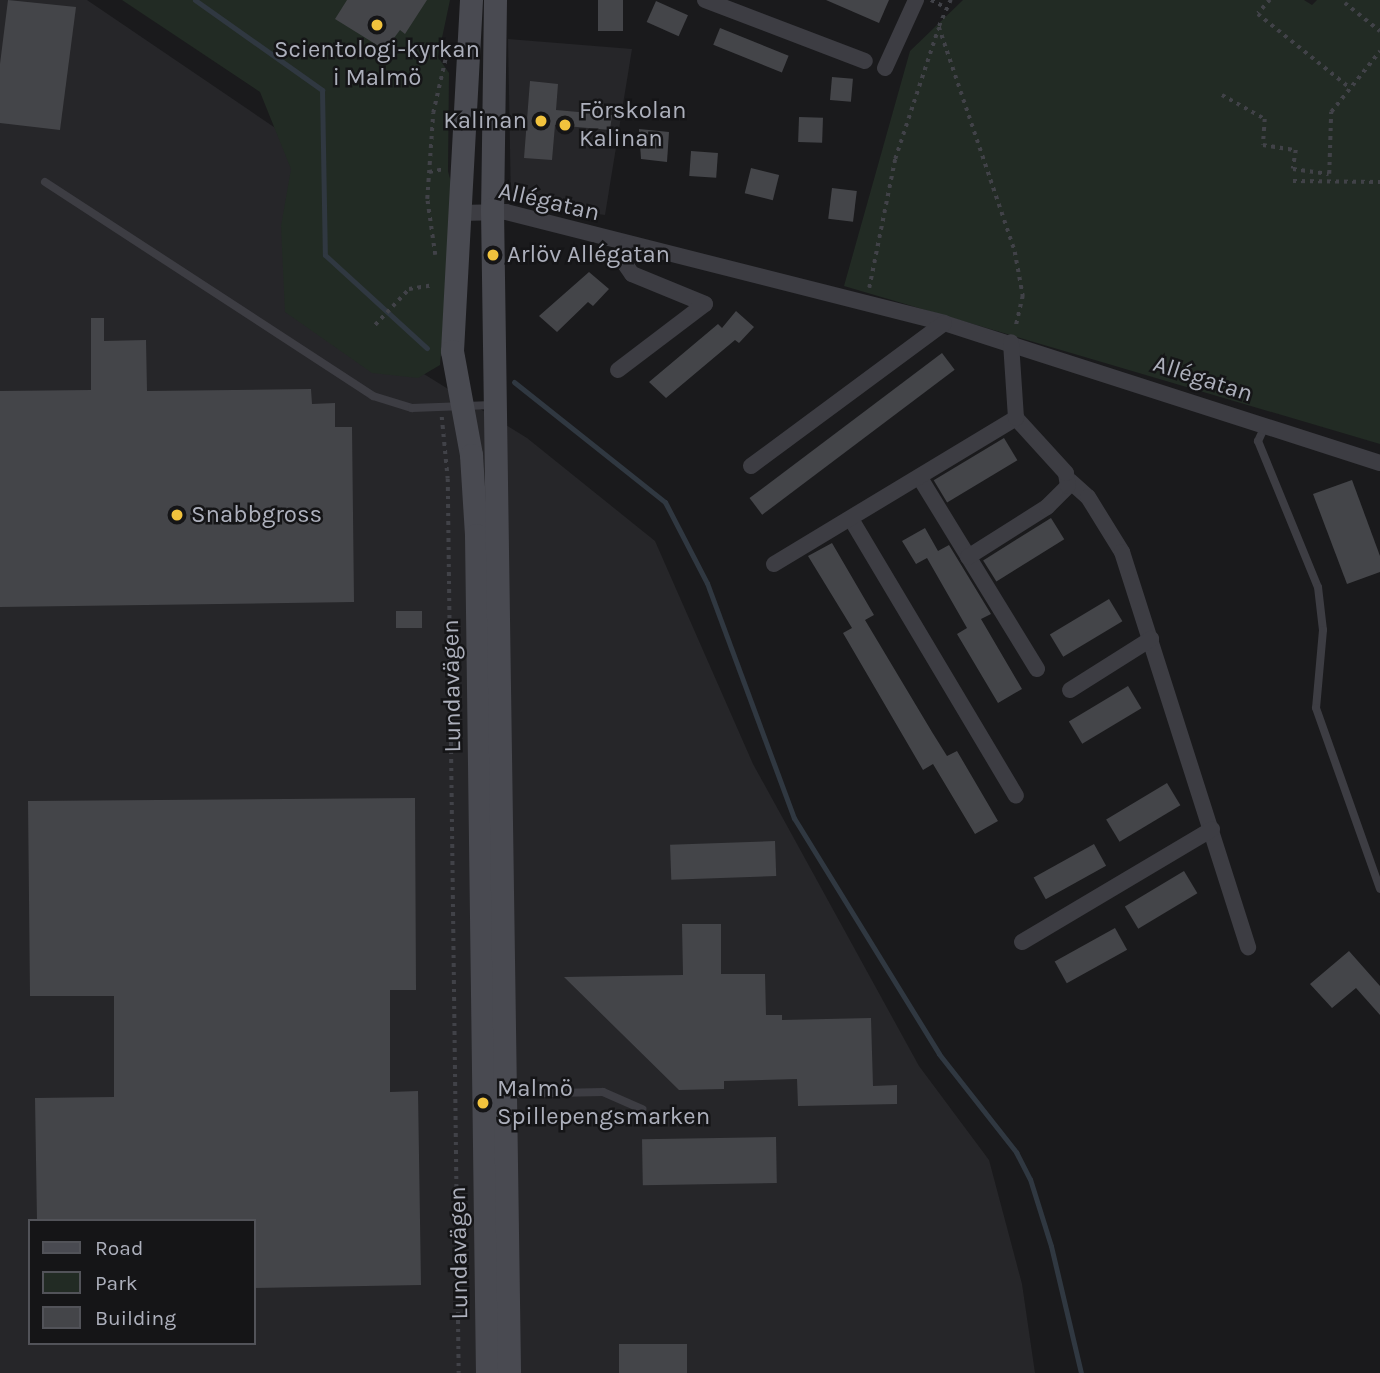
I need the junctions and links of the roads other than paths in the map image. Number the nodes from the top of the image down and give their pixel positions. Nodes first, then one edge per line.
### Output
1 (471, 0) edge
2 (495, 0) edge
3 (705, 0) edge
4 (916, 0) edge
5 (864, 61) dead end
6 (885, 68) dead end
7 (45, 182) dead end
8 (492, 209) junction
9 (459, 213) junction
10 (628, 244) junction
11 (944, 323) junction
12 (1012, 342) junction
13 (618, 370) dead end
14 (495, 404) junction
15 (452, 409) junction
16 (1016, 418) junction
17 (1267, 423) junction
18 (1380, 463) edge
19 (751, 466) dead end
20 (920, 478) junction
21 (1070, 481) junction
22 (851, 519) junction
23 (968, 557) junction
24 (774, 564) dead end
25 (1151, 639) junction
26 (1037, 669) dead end
27 (1070, 690) dead end
28 (1017, 796) dead end
29 (1212, 829) junction
30 (1380, 889) edge
31 (1022, 942) dead end
32 (1248, 947) dead end
33 (507, 1094) junction
34 (483, 1095) junction
35 (642, 1109) dead end
36 (487, 1373) edge
37 (509, 1373) edge

1 - 9 main road, Lundavägen
2 - 8 main road, Lundavägen
3 - 5 street
4 - 6 street
7 - 15 lane
8 - 9 street, Allégatan
8 - 10 street, Allégatan
8 - 14 main road, Lundavägen
9 - 15 main road, Lundavägen
10 - 11 street, Allégatan
10 - 13 street, Allégatan
11 - 12 street, Allégatan
11 - 19 street
12 - 16 street
12 - 17 street, Allégatan
14 - 15 lane
14 - 33 main road, Lundavägen
15 - 34 main road, Lundavägen
16 - 20 street
16 - 21 street
17 - 18 street, Allégatan
17 - 30 lane
20 - 22 street
20 - 23 street
21 - 23 street
21 - 25 street
22 - 24 street
22 - 28 street
23 - 26 street
25 - 27 street
25 - 29 street
29 - 31 street
29 - 32 street
33 - 34 lane
33 - 35 lane
33 - 37 main road, Lundavägen
34 - 36 main road, Lundavägen

